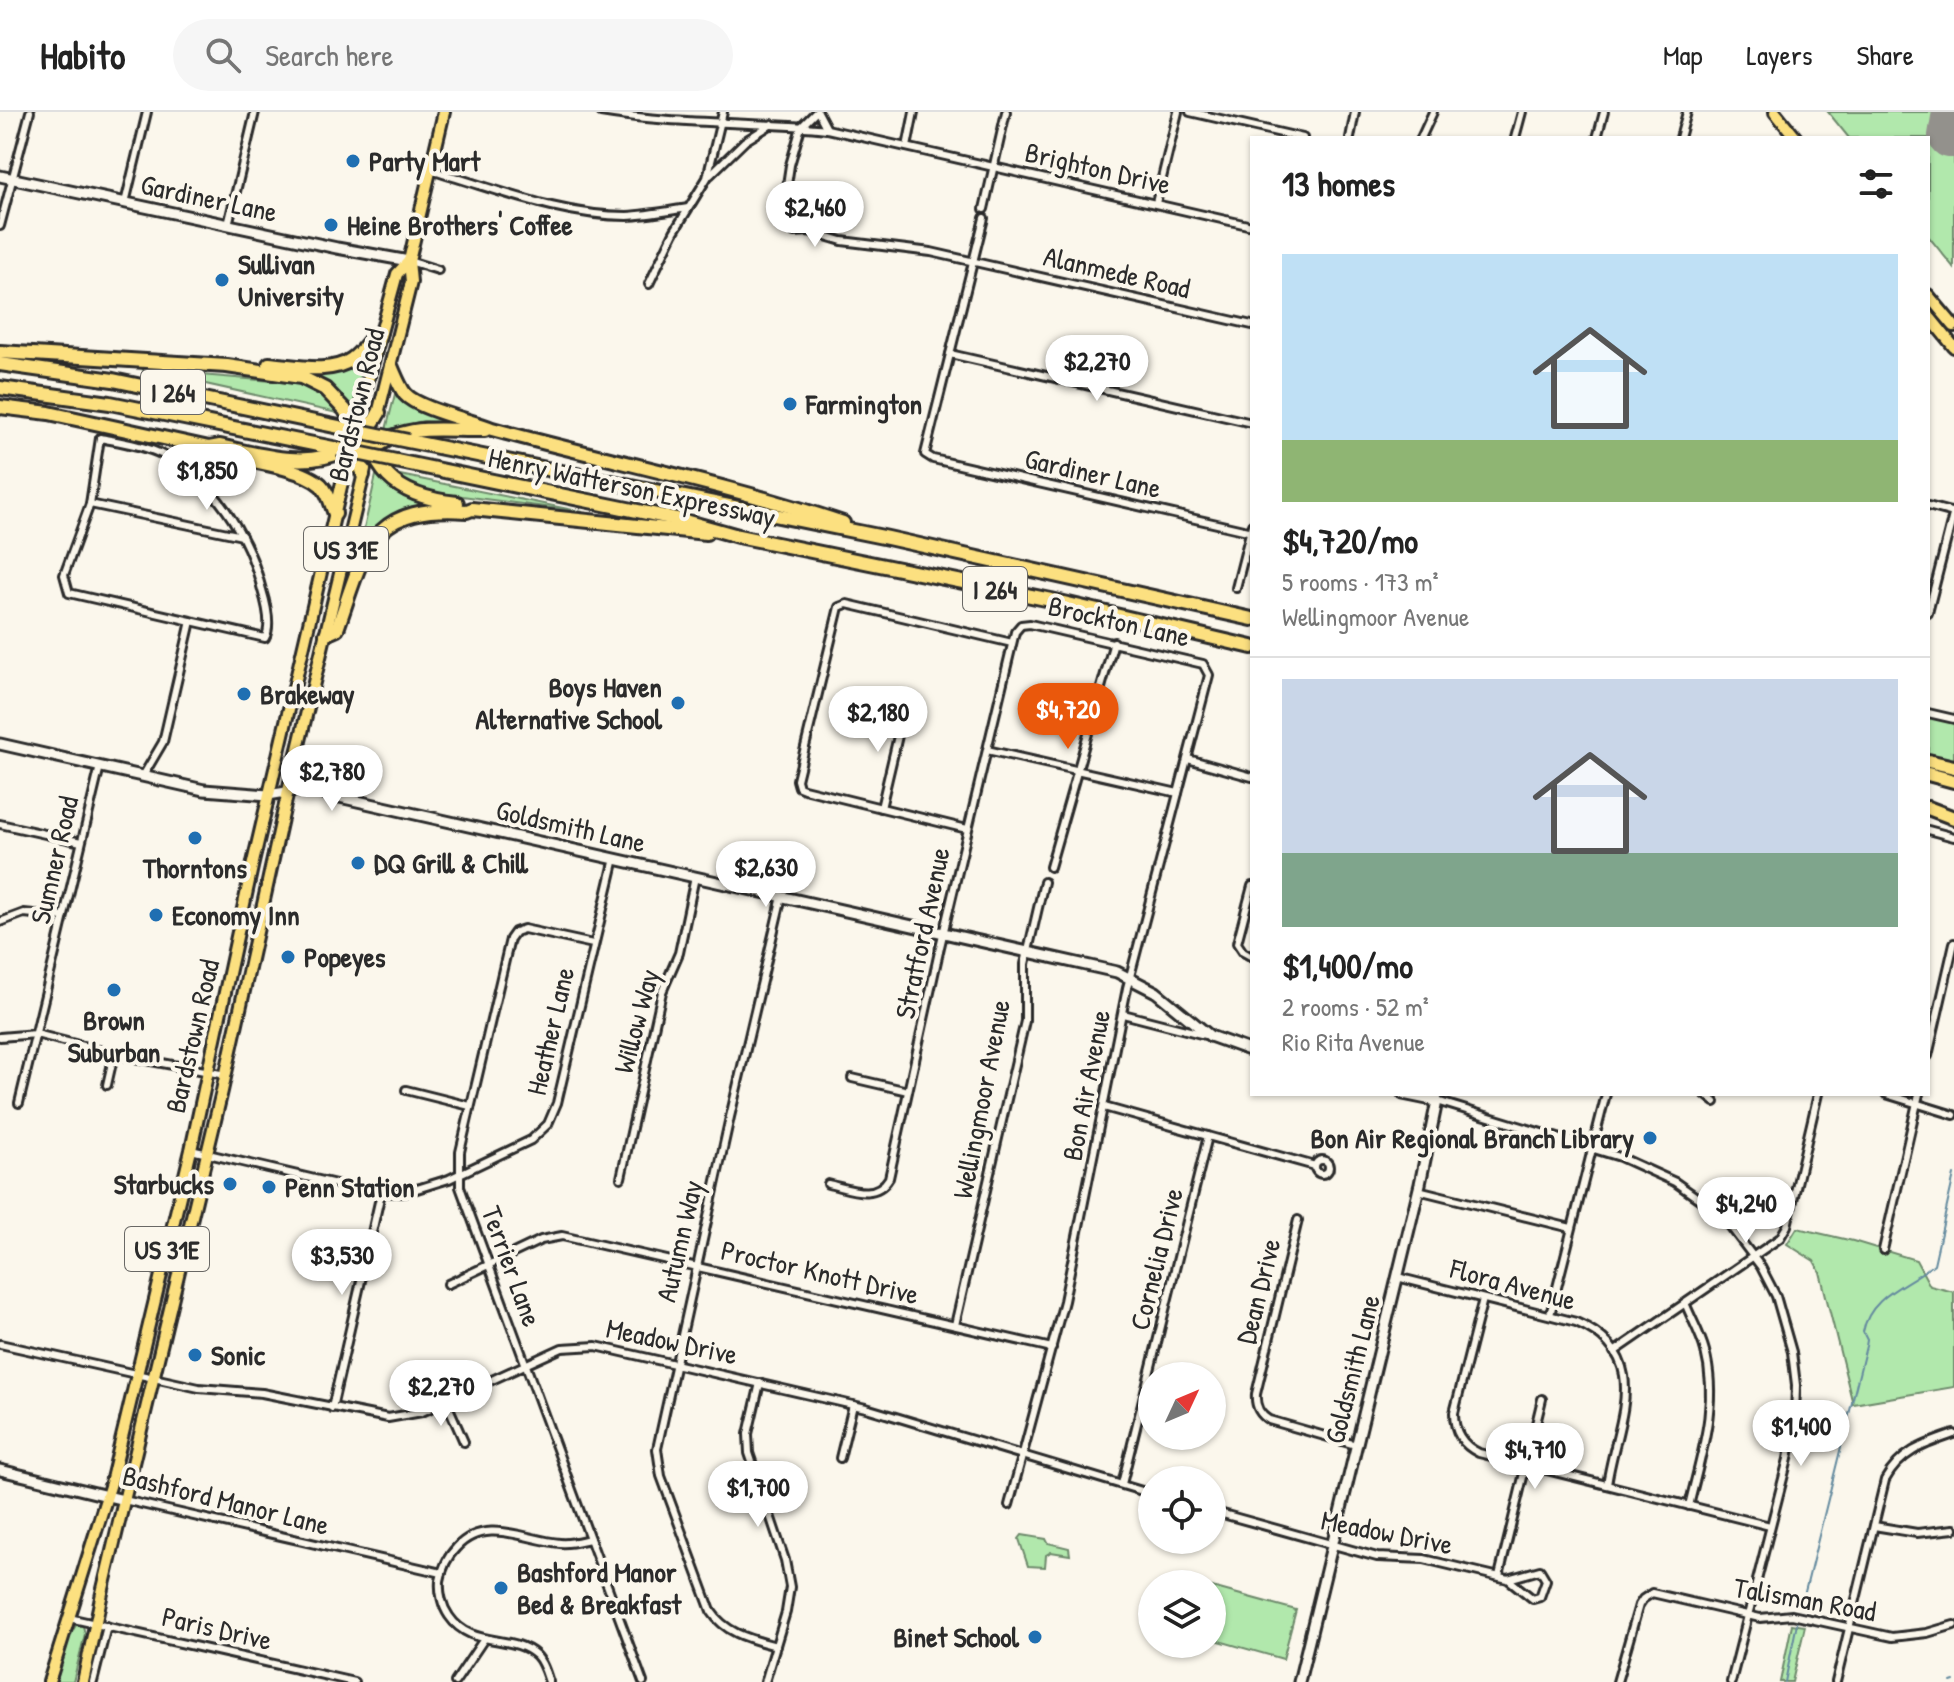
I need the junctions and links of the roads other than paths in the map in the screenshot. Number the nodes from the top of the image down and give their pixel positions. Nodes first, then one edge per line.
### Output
1 (30, 112) edge
2 (147, 112) edge
3 (255, 112) edge
4 (444, 112) edge
5 (601, 112) edge
6 (723, 112) edge
7 (817, 112) edge
8 (914, 112) edge
9 (1006, 112) edge
10 (1178, 112) edge
11 (1190, 112) edge
12 (1355, 112) edge
13 (1433, 112) edge
14 (1522, 112) edge
15 (1604, 112) edge
16 (1687, 112) edge
17 (1775, 112) edge
18 (721, 121) junction
19 (773, 124) junction
20 (801, 127) junction
21 (827, 129) junction
22 (1294, 136) edge
23 (1350, 136) edge
24 (1422, 136) edge
25 (1516, 136) edge
26 (1598, 136) edge
27 (1681, 136) edge
28 (1792, 136) edge
29 (907, 147) junction
30 (993, 166) junction
31 (430, 170) junction
32 (0, 176) edge
33 (707, 178) junction
34 (13, 179) junction
35 (125, 203) junction
36 (1156, 203) junction
37 (688, 208) junction
38 (789, 209) junction
39 (984, 209) dead end
40 (984, 218) dead end
41 (228, 225) junction
42 (0, 226) edge
43 (1250, 226) edge
44 (809, 231) junction
45 (409, 261) junction
46 (973, 261) junction
47 (438, 270) dead end
48 (649, 284) dead end
49 (1930, 297) edge
50 (1931, 322) edge
51 (1250, 325) edge
52 (1954, 326) edge
53 (380, 332) junction
54 (1954, 347) edge
55 (0, 352) edge
56 (950, 354) junction
57 (0, 364) edge
58 (227, 366) junction
59 (391, 366) junction
60 (0, 388) edge
61 (0, 407) edge
62 (361, 407) joint
63 (379, 413) junction
64 (1250, 423) edge
65 (492, 429) junction
66 (352, 438) junction
67 (209, 448) junction
68 (365, 453) junction
69 (345, 472) junction
70 (363, 475) joint
71 (90, 504) junction
72 (1930, 506) edge
73 (472, 509) junction
74 (1954, 512) edge
75 (335, 514) junction
76 (1250, 530) edge
77 (1250, 534) edge
78 (242, 536) junction
79 (738, 536) junction
80 (888, 538) junction
81 (1236, 588) dead end
82 (1930, 604) edge
83 (1250, 619) edge
84 (191, 621) junction
85 (1015, 632) joint
86 (326, 634) junction
87 (1114, 642) junction
88 (1012, 643) junction
89 (1250, 647) edge
90 (1209, 675) joint
91 (905, 706) dead end
92 (1930, 713) edge
93 (1954, 719) edge
94 (0, 744) edge
95 (987, 750) junction
96 (1188, 759) junction
97 (1930, 761) edge
98 (100, 766) junction
99 (1954, 767) edge
100 (1079, 769) junction
101 (1930, 775) edge
102 (143, 776) junction
103 (1250, 776) edge
104 (1954, 781) edge
105 (288, 791) junction
106 (1178, 793) junction
107 (268, 795) junction
108 (1930, 806) edge
109 (1930, 807) edge
110 (881, 808) junction
111 (1954, 810) edge
112 (1954, 818) edge
113 (0, 824) edge
114 (967, 829) junction
115 (1930, 831) edge
116 (1954, 837) edge
117 (81, 842) junction
118 (615, 858) junction
119 (1050, 867) dead end
120 (695, 877) junction
121 (1044, 882) dead end
122 (1250, 894) edge
123 (782, 896) junction
124 (63, 917) junction
125 (0, 922) edge
126 (943, 933) junction
127 (1954, 943) edge
128 (593, 944) junction
129 (1028, 951) junction
130 (1250, 956) edge
131 (233, 958) junction
132 (250, 966) junction
133 (1130, 977) junction
134 (1123, 1014) junction
135 (36, 1034) junction
136 (1210, 1036) junction
137 (0, 1037) edge
138 (1930, 1047) edge
139 (1250, 1050) edge
140 (114, 1054) junction
141 (208, 1072) junction
142 (226, 1075) junction
143 (852, 1078) dead end
144 (107, 1085) dead end
145 (406, 1090) dead end
146 (908, 1091) junction
147 (1605, 1096) edge
148 (1708, 1096) edge
149 (1818, 1096) edge
150 (1893, 1096) edge
151 (1919, 1096) edge
152 (1438, 1098) edge
153 (1715, 1102) dead end
154 (19, 1103) dead end
155 (1917, 1103) junction
156 (470, 1106) junction
157 (1104, 1107) junction
158 (1954, 1115) edge
159 (1208, 1136) junction
160 (1591, 1148) junction
161 (191, 1150) junction
162 (207, 1153) junction
163 (1315, 1166) dead end
164 (459, 1174) junction
165 (621, 1178) dead end
166 (828, 1184) dead end
167 (1418, 1190) junction
168 (381, 1193) junction
169 (1298, 1220) dead end
170 (1571, 1228) junction
171 (1883, 1250) dead end
172 (1754, 1258) junction
173 (488, 1265) junction
174 (697, 1266) junction
175 (1397, 1277) junction
176 (448, 1284) dead end
177 (1483, 1299) junction
178 (1686, 1305) junction
179 (1550, 1315) junction
180 (955, 1325) junction
181 (0, 1344) edge
182 (1052, 1348) junction
183 (1614, 1352) junction
184 (525, 1364) junction
185 (674, 1364) junction
186 (137, 1375) junction
187 (153, 1377) junction
188 (760, 1383) junction
189 (1542, 1399) dead end
190 (446, 1401) junction
191 (853, 1405) junction
192 (332, 1408) junction
193 (1954, 1434) edge
194 (464, 1442) dead end
195 (1356, 1445) junction
196 (1024, 1455) junction
197 (840, 1458) dead end
198 (1525, 1465) junction
199 (0, 1470) edge
200 (1122, 1484) junction
201 (1607, 1485) junction
202 (1138, 1489) edge
203 (108, 1494) junction
204 (124, 1500) junction
205 (1009, 1505) dead end
206 (1689, 1506) junction
207 (1226, 1515) edge
208 (1770, 1526) junction
209 (1874, 1526) junction
210 (1954, 1529) edge
211 (590, 1539) junction
212 (1332, 1547) junction
213 (442, 1573) junction
214 (1499, 1576) junction
215 (1508, 1579) junction
216 (1749, 1615) junction
217 (69, 1618) junction
218 (102, 1624) junction
219 (1954, 1625) edge
220 (1849, 1628) junction
221 (484, 1639) junction
222 (776, 1646) junction
223 (49, 1682) edge
224 (83, 1682) edge
225 (93, 1682) edge
226 (354, 1682) edge
227 (455, 1682) edge
228 (549, 1682) edge
229 (643, 1682) edge
230 (765, 1682) edge
231 (1299, 1682) edge
232 (1617, 1682) edge
233 (1731, 1682) edge
234 (1836, 1682) edge

1 - 34 street
2 - 35 street
3 - 41 street
4 - 31 main road, Bardstown Road
5 - 18 street, Brighton Drive
6 - 18 street
7 - 20 street
7 - 21 street
8 - 29 street
9 - 30 street
10 - 36 street
11 - 22 street
12 - 23 street
13 - 24 street
14 - 25 street
15 - 26 street
16 - 27 street
17 - 28 main road
18 - 19 street, Brighton Drive
18 - 33 street
19 - 20 street, Brighton Drive
19 - 33 street
20 - 21 street, Brighton Drive
20 - 38 street
21 - 29 street, Brighton Drive
29 - 30 street, Brighton Drive
30 - 36 street, Brighton Drive
30 - 39 street
31 - 37 street
31 - 45 main road, Bardstown Road
32 - 34 street, Gardiner Lane
33 - 37 street
34 - 35 street, Gardiner Lane
34 - 42 street
35 - 41 street, Gardiner Lane
36 - 43 street, Brighton Drive
37 - 48 street
38 - 44 street
38 - 44 street
40 - 46 street
41 - 45 street, Gardiner Lane
44 - 46 street, Alanmede Road
45 - 47 street
45 - 53 main road, Bardstown Road
45 - 59 main road, Bardstown Road
46 - 51 street, Alanmede Road
46 - 56 street
49 - 52 main road
50 - 54 main road
53 - 58 highway
53 - 62 main road, Bardstown Road
55 - 58 highway
56 - 64 street
56 - 76 street, Gardiner Lane
57 - 66 highway, Henry Watterson Expressway / I 264
58 - 66 highway
59 - 63 main road, Bardstown Road
59 - 65 highway
60 - 66 highway, Henry Watterson Expressway / I 264
61 - 67 highway
62 - 66 highway
63 - 66 highway
63 - 68 main road, Bardstown Road
65 - 68 highway
65 - 80 highway
66 - 67 highway
66 - 68 highway
66 - 69 main road, Bardstown Road / US 31E
66 - 79 highway, Henry Watterson Expressway / I 264, bridge
66 - 80 highway, Henry Watterson Expressway / I 264, bridge
67 - 75 highway
68 - 69 highway
68 - 70 highway
68 - 73 highway
69 - 75 main road, Bardstown Road / US 31E
70 - 86 main road, Bardstown Road / US 31E
71 - 78 street
71 - 78 street
71 - 84 street
72 - 74 street
73 - 79 highway
73 - 86 highway
74 - 82 street
75 - 107 main road, Bardstown Road / US 31E
77 - 81 street
78 - 84 street
79 - 89 highway, Henry Watterson Expressway / I 264
80 - 83 highway, Henry Watterson Expressway / I 264
84 - 102 street
85 - 87 street, Brockton Lane
85 - 88 street, Stratford Avenue
86 - 105 main road, Bardstown Road / US 31E
87 - 90 street, Brockton Lane
87 - 100 street
88 - 95 street, Stratford Avenue
88 - 110 street
90 - 96 street, Bon Air Avenue
91 - 110 street
92 - 93 street
94 - 98 street, Goldsmith Lane
95 - 100 street
95 - 114 street, Stratford Avenue
96 - 103 street
96 - 106 street, Bon Air Avenue
97 - 99 highway
98 - 102 street, Goldsmith Lane
98 - 117 street, Sumner Road
100 - 106 street
100 - 119 street
101 - 104 highway
102 - 107 street, Goldsmith Lane
105 - 107 street, Goldsmith Lane
105 - 118 street, Goldsmith Lane
105 - 132 main road, Bardstown Road / US 31E
106 - 133 street, Bon Air Avenue
107 - 131 main road, Bardstown Road / US 31E
108 - 111 highway
109 - 112 highway
110 - 114 street
113 - 117 street
114 - 126 street, Stratford Avenue
115 - 116 street
117 - 124 street, Sumner Road
118 - 120 street, Goldsmith Lane
118 - 128 street, Heather Lane
120 - 123 street, Goldsmith Lane
120 - 165 street, Willow Way
121 - 129 street, Wellingmoor Avenue
122 - 130 street
123 - 126 street, Goldsmith Lane
123 - 174 street, Autumn Way
124 - 125 street
124 - 135 street, Sumner Road
126 - 129 street, Goldsmith Lane
126 - 146 street, Stratford Avenue
127 - 138 street
128 - 156 street, Terrier Lane
128 - 164 street, Heather Lane
129 - 133 street, Goldsmith Lane
129 - 180 street, Wellingmoor Avenue
131 - 132 main road
131 - 141 main road, Bardstown Road / US 31E
132 - 142 main road, Bardstown Road / US 31E
133 - 134 street, Bon Air Avenue
133 - 136 street, Goldsmith Lane
134 - 136 street
134 - 157 street, Bon Air Avenue
135 - 137 street
135 - 140 street
135 - 154 street, Sumner Road
136 - 139 street, Goldsmith Lane
140 - 141 street
140 - 144 street
141 - 142 street
141 - 161 main road, Bardstown Road / US 31E
142 - 162 main road, Bardstown Road / US 31E
143 - 146 street
145 - 156 street
146 - 166 street, Stratford Avenue
147 - 160 street
148 - 153 street
149 - 172 street
150 - 155 street
151 - 155 street
152 - 160 street
152 - 167 street, Goldsmith Lane
155 - 158 street
155 - 171 street
156 - 164 street, Terrier Lane
157 - 159 street
157 - 182 street, Bon Air Avenue
159 - 163 street
159 - 200 street, Cornelia Drive
160 - 170 street
160 - 172 street
161 - 162 street, Heather Lane
161 - 186 main road, Bardstown Road / US 31E
162 - 168 street, Heather Lane
162 - 187 main road, Bardstown Road / US 31E
164 - 168 street, Heather Lane
164 - 173 street, Terrier Lane
167 - 170 street
167 - 175 street, Goldsmith Lane
168 - 192 street
169 - 195 street, Dean Drive
170 - 179 street
172 - 178 street
172 - 208 street
173 - 174 street, Proctor Knott Drive
173 - 176 street, Proctor Knott Drive
173 - 184 street, Terrier Lane
174 - 180 street, Proctor Knott Drive
174 - 185 street, Autumn Way
175 - 177 street, Flora Avenue
175 - 195 street, Goldsmith Lane
177 - 179 street, Flora Avenue
177 - 198 street
178 - 183 street
178 - 206 street
179 - 183 street, Flora Avenue
180 - 182 street, Proctor Knott Drive
181 - 186 street, Meadow Drive
182 - 196 street, Bon Air Avenue
183 - 201 street
184 - 185 street, Meadow Drive
184 - 190 street, Meadow Drive
184 - 211 street, Terrier Lane
185 - 188 street, Meadow Drive
185 - 222 street, Autumn Way
186 - 187 street, Meadow Drive
186 - 203 main road, Bardstown Road / US 31E
187 - 192 street, Meadow Drive
187 - 204 main road, Bardstown Road / US 31E
188 - 191 street, Meadow Drive
188 - 222 street
189 - 198 street
190 - 192 street, Meadow Drive
190 - 194 street
191 - 196 street, Meadow Drive
191 - 197 street
193 - 209 street
195 - 212 street, Goldsmith Lane
196 - 200 street, Meadow Drive
196 - 205 street, Bon Air Avenue
198 - 201 street
198 - 214 street
199 - 203 street, Bashford Manor Lane
200 - 202 street, Meadow Drive
201 - 206 street
203 - 204 street, Bashford Manor Lane
203 - 217 main road, Bardstown Road / US 31E
204 - 213 street, Bashford Manor Lane
204 - 218 main road, Bardstown Road / US 31E
206 - 208 street
207 - 212 street, Meadow Drive
208 - 216 street
209 - 210 street
209 - 220 street
211 - 213 street
211 - 229 street, Terrier Lane
212 - 214 street, Meadow Drive
212 - 231 street, Goldsmith Lane
213 - 221 street
214 - 215 street, Meadow Drive
215 - 215 street, Meadow Drive
216 - 220 street, Talisman Road
216 - 232 street, Talisman Road
216 - 233 street
217 - 218 street, Paris Drive
217 - 223 main road, Bardstown Road / US 31E
218 - 224 main road, Bardstown Road / US 31E
218 - 225 street
218 - 226 street, Paris Drive
219 - 220 street, Talisman Road
220 - 234 street
221 - 227 street
221 - 228 street
222 - 230 street

